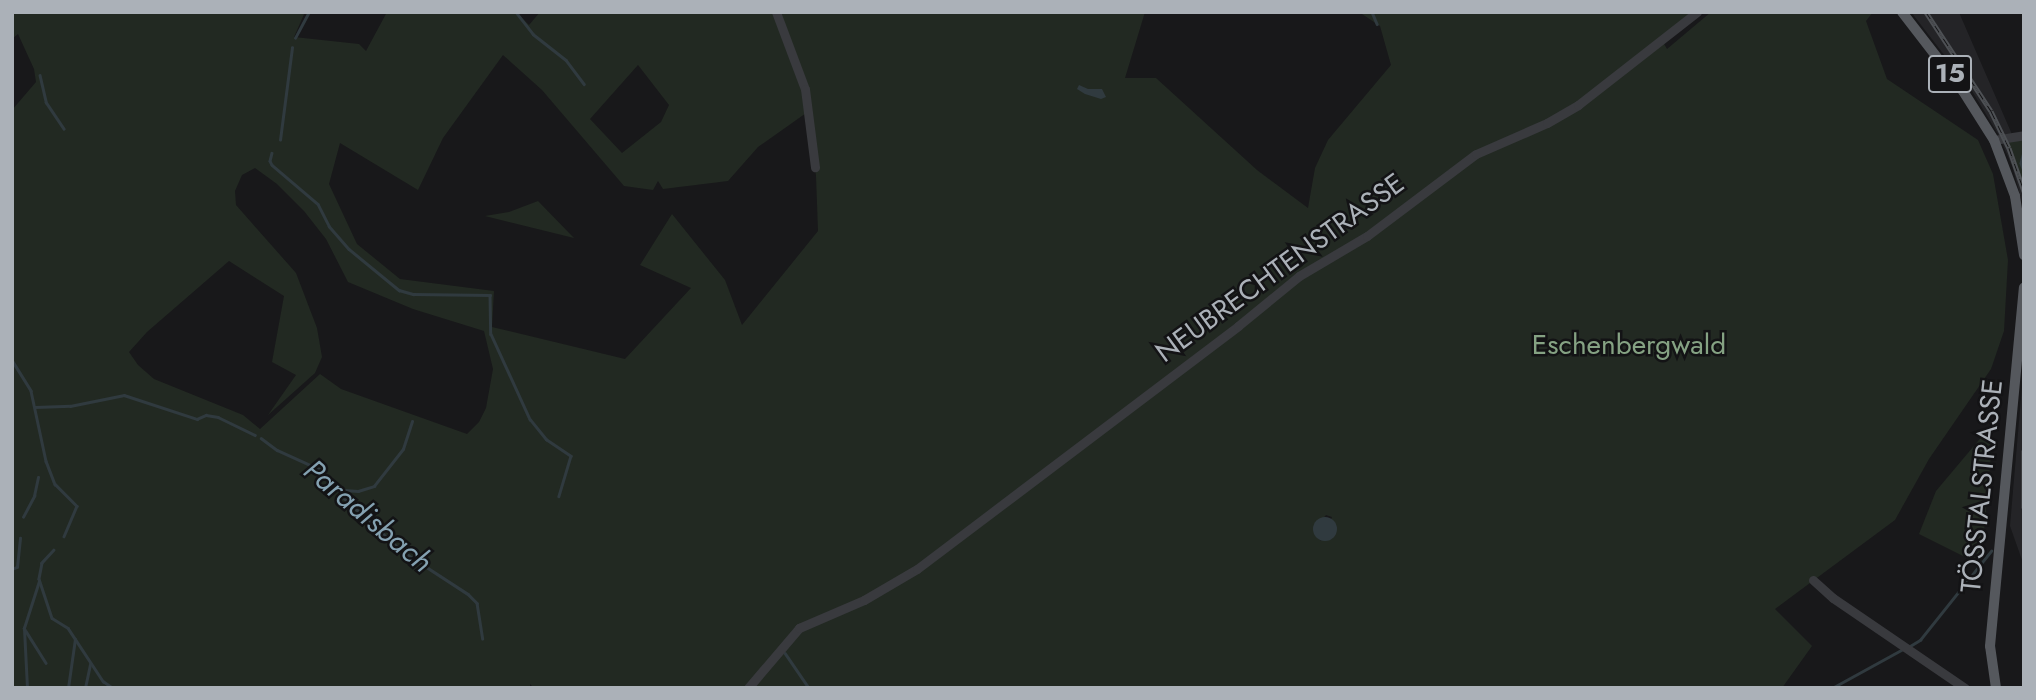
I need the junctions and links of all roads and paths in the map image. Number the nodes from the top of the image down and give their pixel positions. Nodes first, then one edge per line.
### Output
1 (776, 12) edge
2 (1697, 12) edge
3 (1902, 12) edge
4 (2024, 135) edge
5 (1994, 140) junction
6 (816, 167) dead end
7 (2024, 255) edge
8 (2024, 288) edge
9 (1813, 580) dead end
10 (748, 688) edge
11 (1965, 688) edge
12 (1996, 688) edge

1 - 6 street
2 - 10 street, NEUBRECHTENSTRASSE
3 - 5 main road, 15
4 - 5 street
5 - 7 main road, 15
8 - 12 main road, TÖSSTALSTRASSE
9 - 11 street

